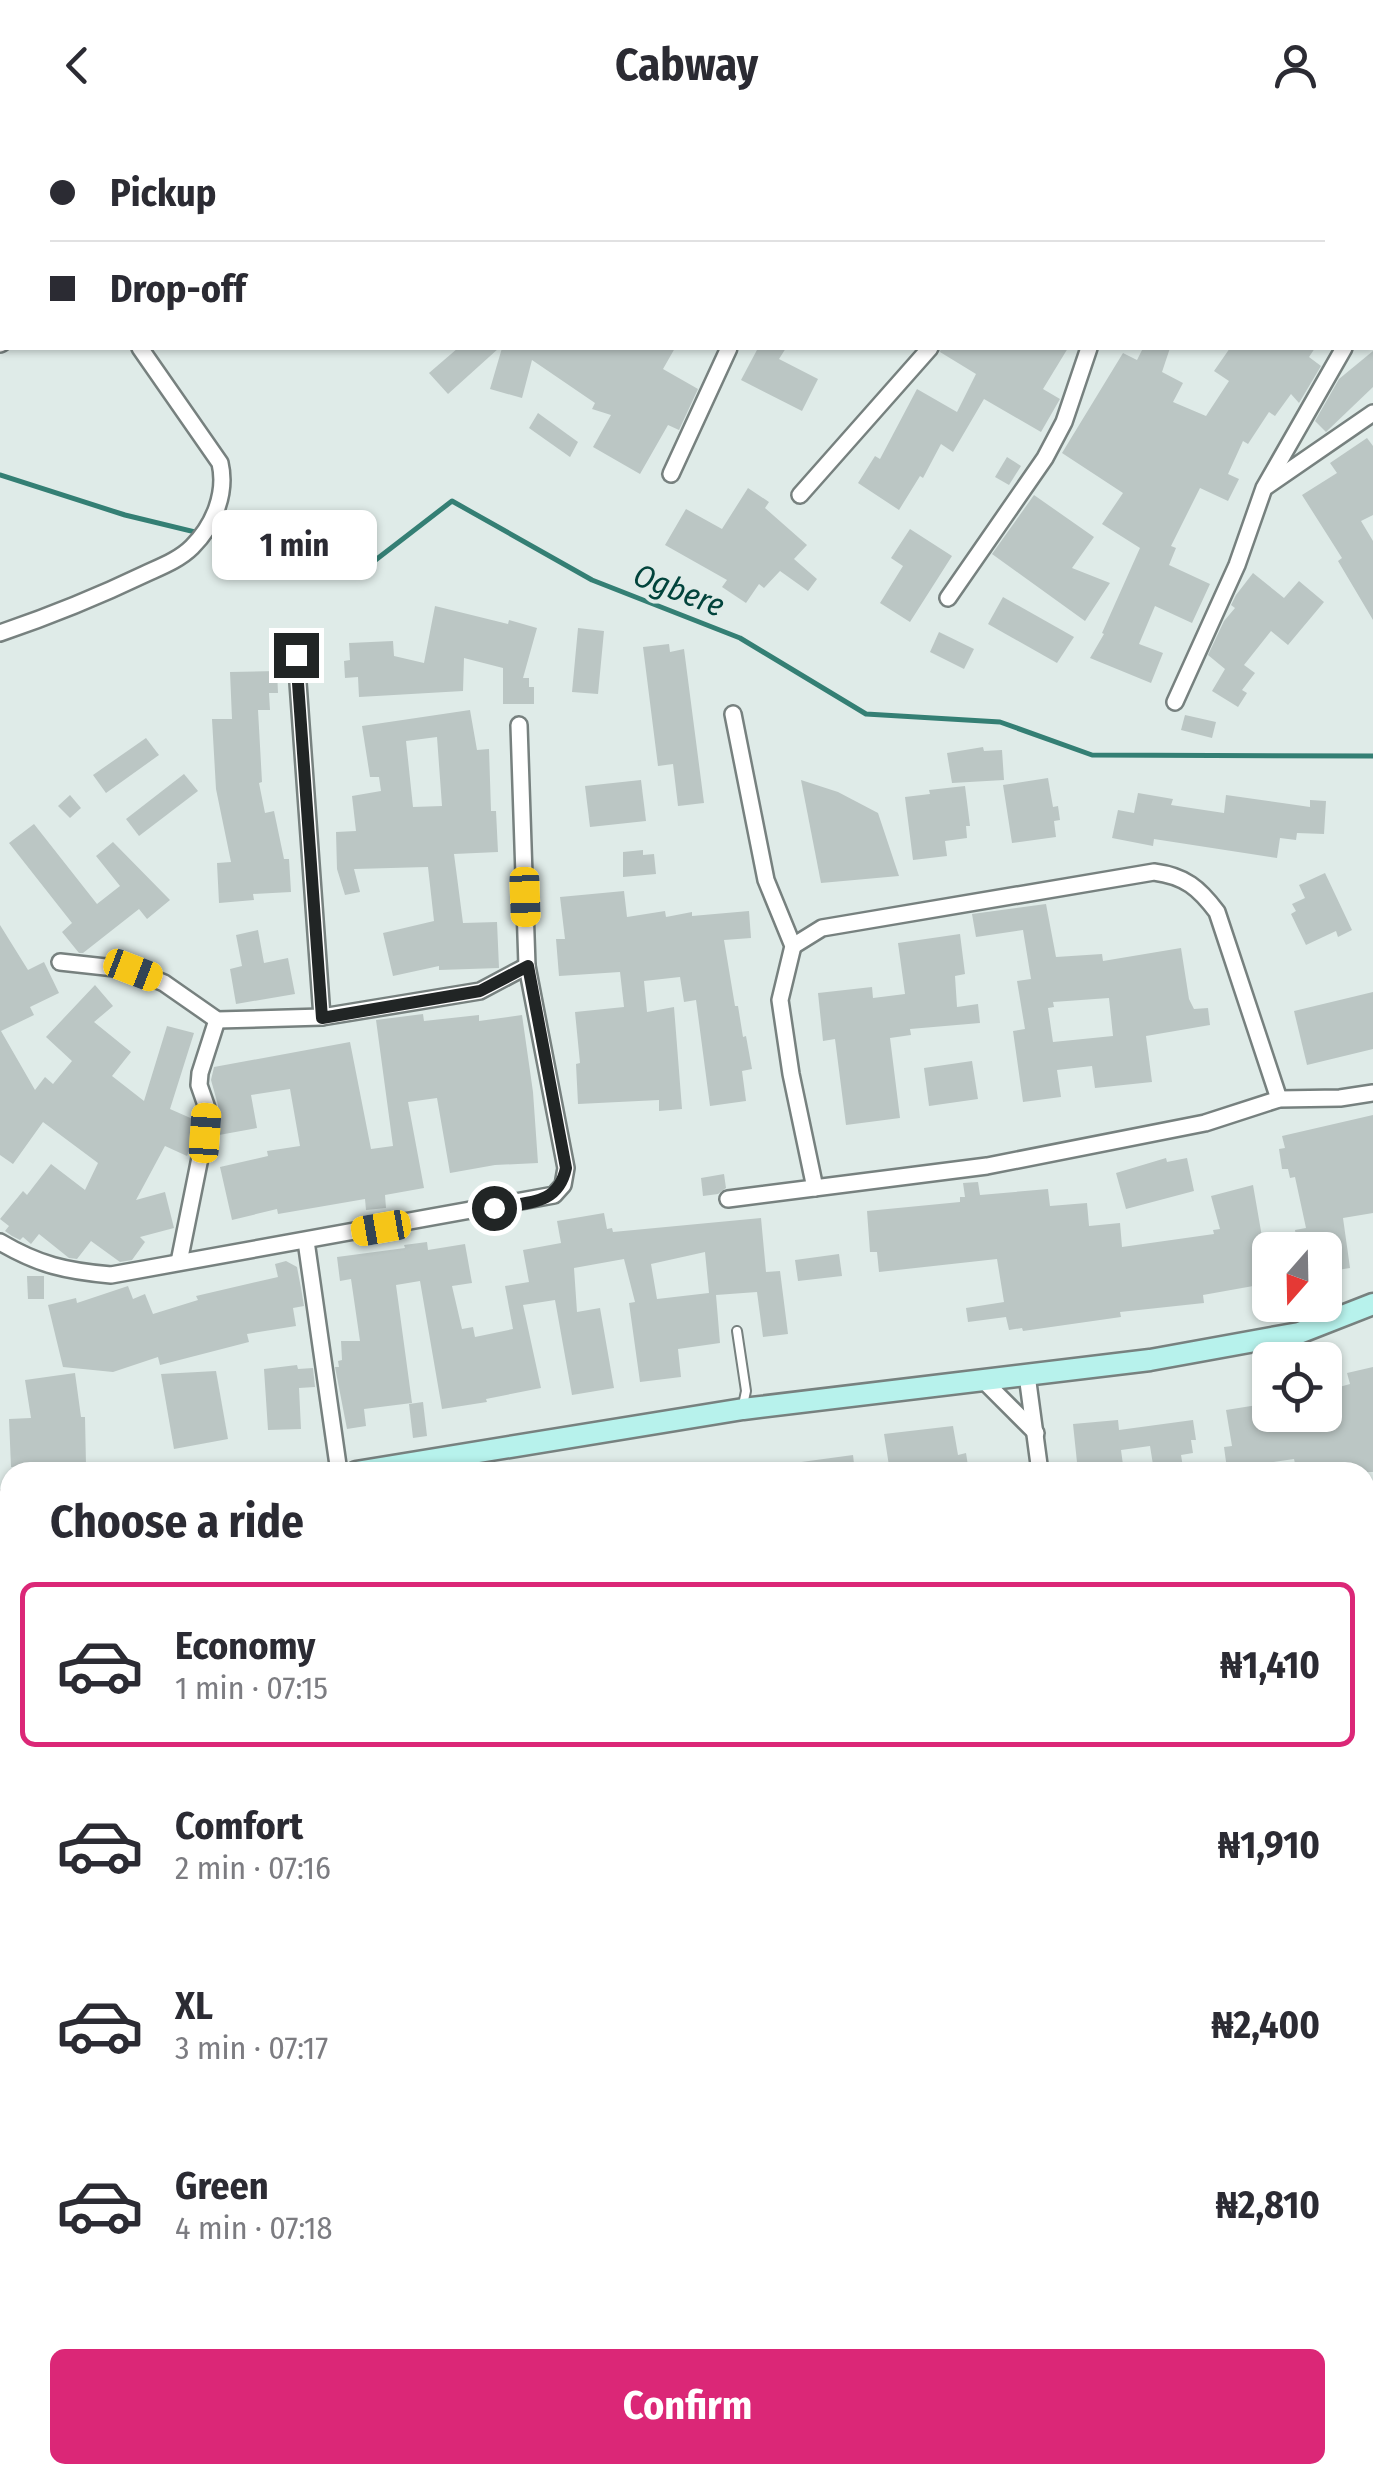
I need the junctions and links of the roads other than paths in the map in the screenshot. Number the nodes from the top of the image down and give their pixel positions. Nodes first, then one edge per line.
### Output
1 (141, 350) edge
2 (728, 350) edge
3 (928, 350) edge
4 (1088, 350) edge
5 (1343, 350) edge
6 (1373, 413) edge
7 (671, 474) dead end
8 (1264, 488) junction
9 (800, 495) dead end
10 (948, 598) dead end
11 (0, 633) edge
12 (296, 655) dead end
13 (1175, 702) dead end
14 (733, 714) dead end
15 (519, 724) dead end
16 (793, 946) junction
17 (60, 962) dead end
18 (528, 966) junction
19 (322, 1018) junction
20 (216, 1020) junction
21 (1373, 1092) edge
22 (1279, 1099) junction
23 (815, 1188) junction
24 (728, 1199) dead end
25 (306, 1241) junction
26 (0, 1242) edge
27 (179, 1262) junction
28 (1373, 1304) edge
29 (737, 1330) dead end
30 (1027, 1375) junction
31 (984, 1381) junction
32 (742, 1409) junction
33 (1036, 1433) junction
34 (338, 1462) edge
35 (434, 1462) edge
36 (1039, 1462) edge

1 - 11 street
2 - 7 street
3 - 9 street
4 - 10 street
5 - 8 street
6 - 8 street
8 - 13 street
12 - 19 street
14 - 16 street
15 - 18 street
16 - 22 street
16 - 23 street
17 - 20 street
18 - 19 street
18 - 25 street
19 - 20 street
20 - 27 street
21 - 22 street
22 - 23 street
23 - 24 street
25 - 27 street
25 - 34 street
26 - 27 street
28 - 30 street
29 - 32 lane
30 - 31 street
30 - 33 street
31 - 32 street
31 - 33 street
32 - 35 street
33 - 36 street

